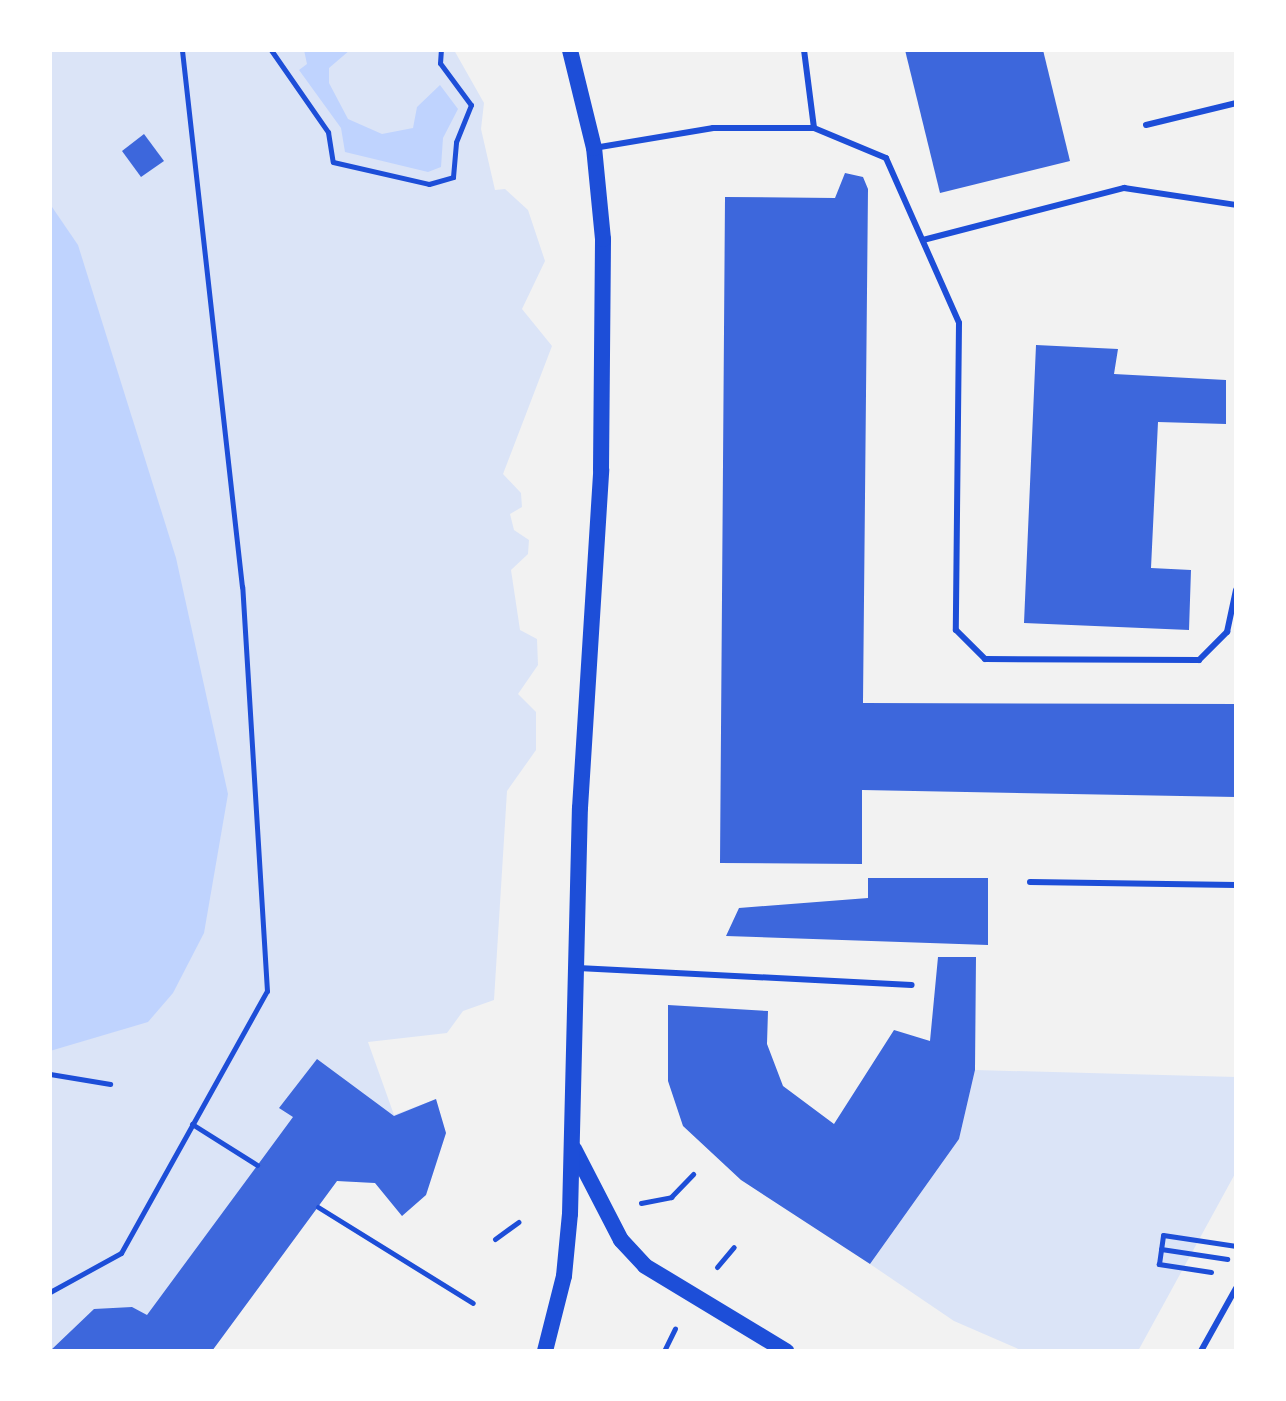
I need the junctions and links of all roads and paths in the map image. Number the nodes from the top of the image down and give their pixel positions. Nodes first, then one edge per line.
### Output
1 (182, 50) edge
2 (271, 50) edge
3 (441, 50) edge
4 (570, 50) edge
5 (804, 50) edge
6 (1236, 103) edge
7 (1146, 125) dead end
8 (814, 128) junction
9 (594, 148) junction
10 (1236, 205) edge
11 (923, 240) junction
12 (1236, 590) edge
13 (1030, 882) dead end
14 (1236, 885) edge
15 (575, 968) junction
16 (912, 985) dead end
17 (50, 1074) edge
18 (110, 1084) dead end
19 (192, 1124) junction
20 (570, 1141) junction
21 (257, 1165) dead end
22 (693, 1174) dead end
23 (636, 1204) dead end
24 (318, 1207) dead end
25 (518, 1222) dead end
26 (495, 1239) dead end
27 (1236, 1246) edge
28 (734, 1247) dead end
29 (1161, 1249) junction
30 (1236, 1261) edge
31 (1221, 1273) dead end
32 (709, 1277) dead end
33 (1236, 1288) edge
34 (50, 1292) edge
35 (473, 1303) dead end
36 (675, 1328) dead end
37 (545, 1351) edge
38 (664, 1351) edge
39 (786, 1351) edge
40 (1201, 1351) edge

1 - 19 path
2 - 3 path
4 - 9 main road
5 - 8 lane
6 - 7 lane
8 - 9 lane
8 - 11 lane
9 - 15 main road
10 - 11 lane
11 - 12 lane
13 - 14 lane
15 - 16 lane
15 - 20 main road
17 - 18 path
19 - 21 path
19 - 34 path
20 - 37 main road
20 - 39 main road
22 - 23 path
24 - 35 path
25 - 26 path
27 - 29 path
28 - 32 path
29 - 30 path
29 - 31 path
33 - 40 lane
36 - 38 path

